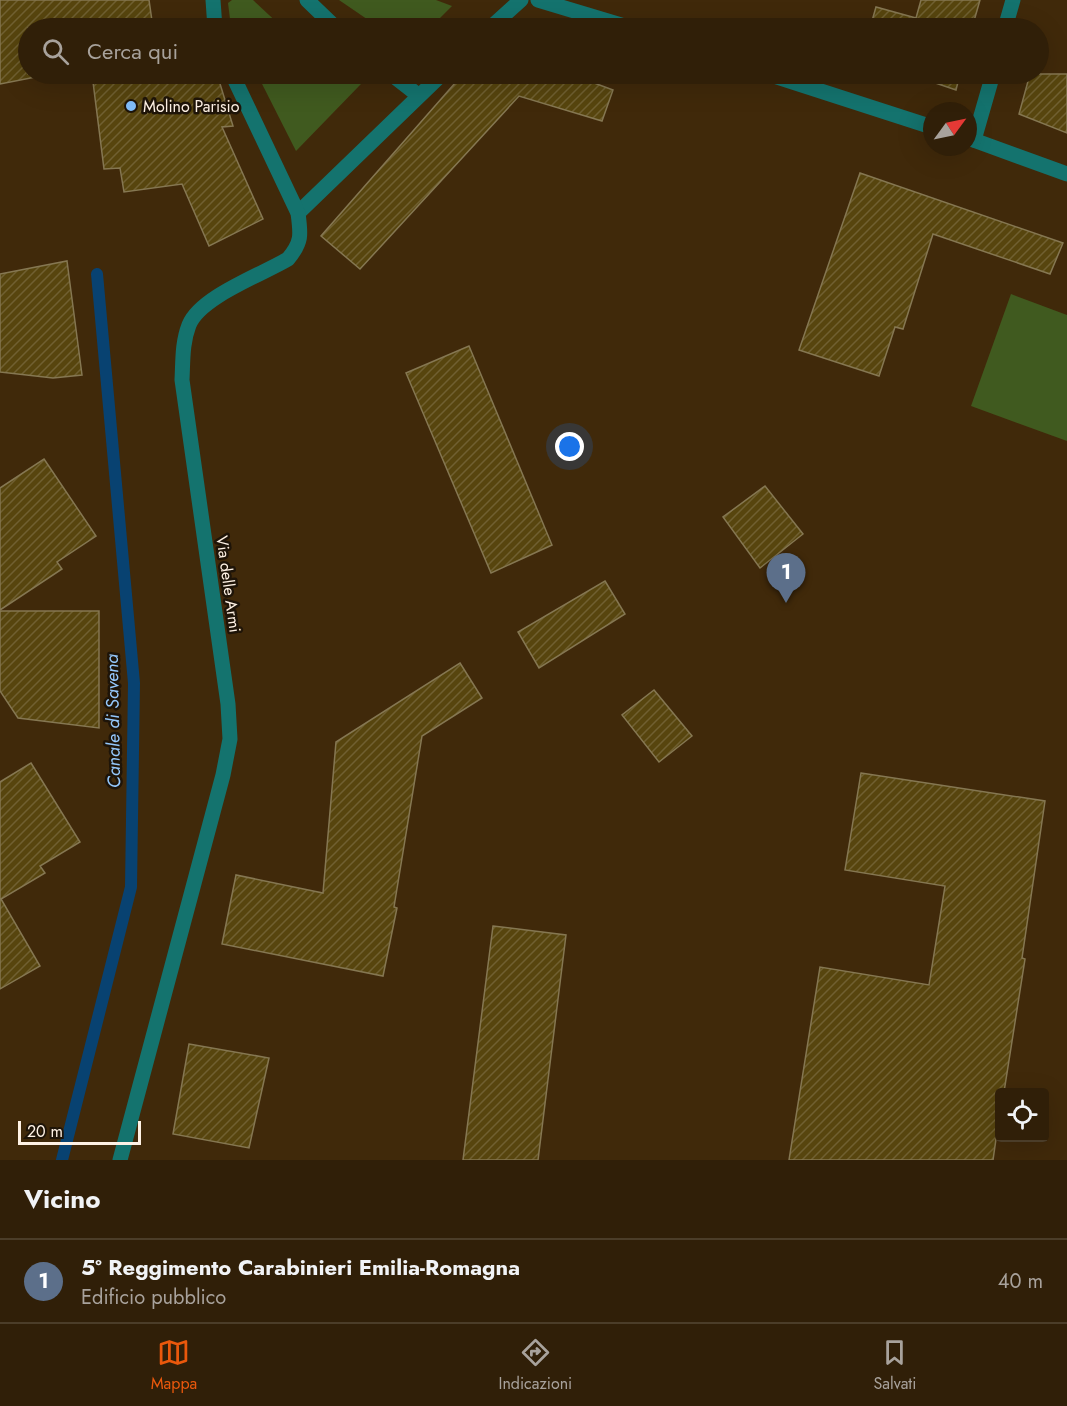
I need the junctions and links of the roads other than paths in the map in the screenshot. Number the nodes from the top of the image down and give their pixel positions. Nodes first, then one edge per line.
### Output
1 (213, 0) edge
2 (307, 0) edge
3 (521, 0) edge
4 (538, 0) edge
5 (1013, 0) edge
6 (214, 18) edge
7 (326, 18) edge
8 (501, 18) edge
9 (598, 18) edge
10 (1008, 18) edge
11 (237, 84) edge
12 (404, 84) edge
13 (430, 84) edge
14 (799, 84) edge
15 (990, 84) edge
16 (418, 95) junction
17 (977, 121) edge
18 (923, 124) edge
19 (977, 141) edge
20 (1067, 174) edge
21 (298, 213) junction
22 (120, 1160) edge

1 - 6 street
2 - 7 street
3 - 8 street
4 - 9 street
5 - 10 street
11 - 21 street, Via delle Armi
12 - 16 street
13 - 16 street
14 - 18 street
15 - 17 street
16 - 21 street
19 - 20 street
21 - 22 street, Via delle Armi

